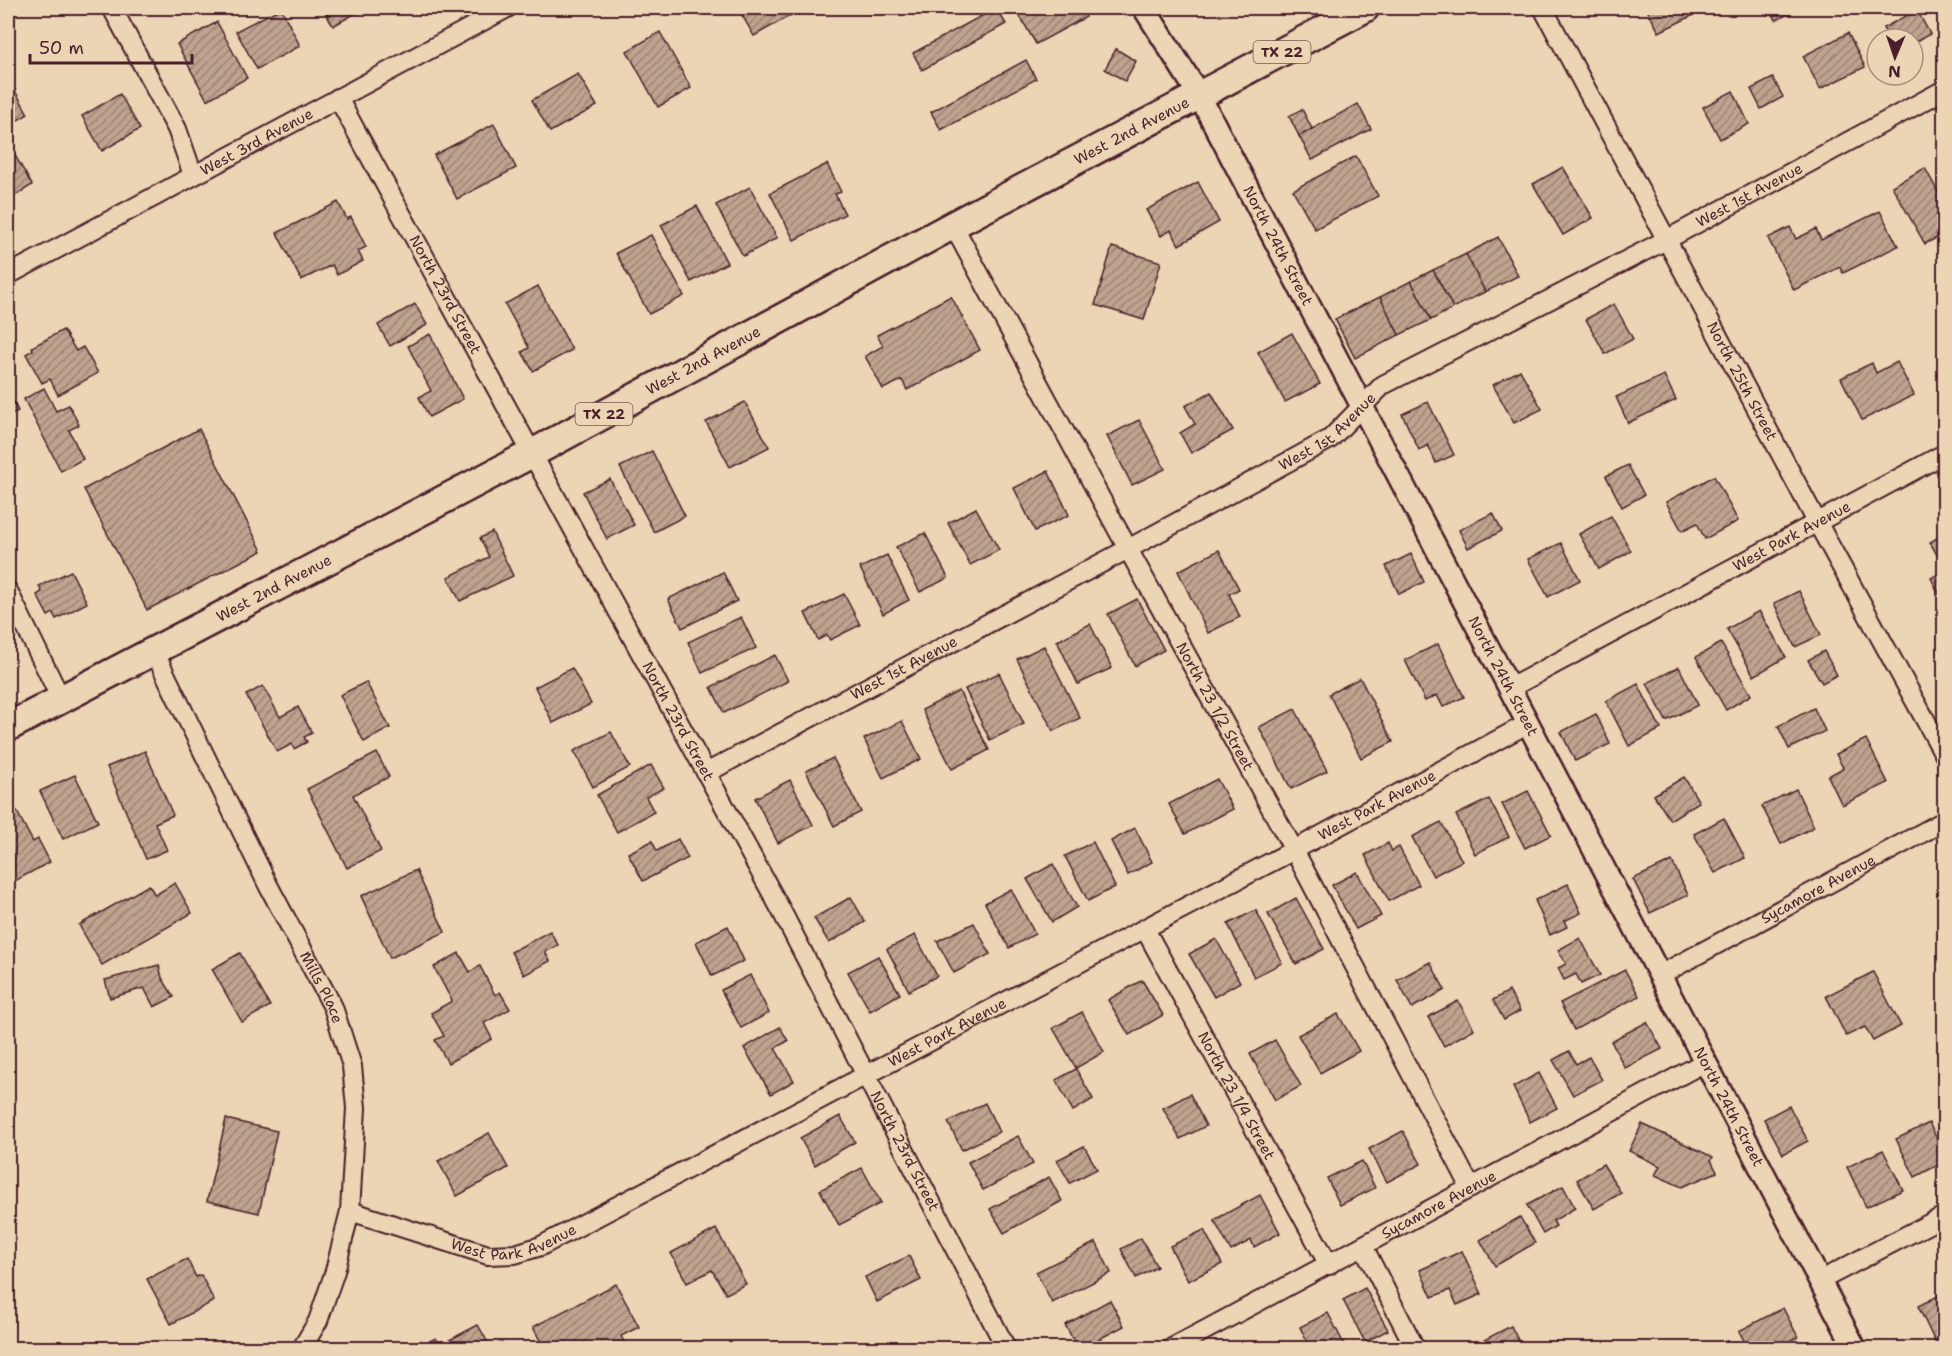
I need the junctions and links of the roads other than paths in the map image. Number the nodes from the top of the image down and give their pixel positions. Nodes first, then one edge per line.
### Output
1 (112, 8) edge
2 (507, 8) edge
3 (1144, 8) edge
4 (1365, 8) edge
5 (1543, 8) edge
6 (1944, 90) edge
7 (1199, 95) junction
8 (338, 98) junction
9 (193, 175) junction
10 (953, 225) junction
11 (1666, 240) junction
12 (8, 275) edge
13 (1362, 405) junction
14 (531, 454) junction
15 (1944, 454) edge
16 (1817, 522) junction
17 (1128, 549) junction
18 (8, 591) edge
19 (154, 651) junction
20 (1510, 688) junction
21 (61, 699) junction
22 (1529, 723) junction
23 (8, 727) edge
24 (1944, 754) edge
25 (706, 773) junction
26 (1944, 821) edge
27 (1294, 850) junction
28 (1145, 929) junction
29 (1660, 975) junction
30 (1705, 1062) junction
31 (866, 1076) junction
32 (1471, 1188) junction
33 (350, 1211) junction
34 (1944, 1216) edge
35 (1363, 1246) junction
36 (1329, 1264) junction
37 (1819, 1281) junction
38 (303, 1348) edge
39 (1006, 1348) edge
40 (1172, 1348) edge
41 (1415, 1348) edge
42 (1855, 1348) edge

1 - 9 street
2 - 8 street, West 3rd Avenue
3 - 7 street, North 24th Street
4 - 7 main road, West 2nd Avenue / TX 22
5 - 11 street, North 25th Street
6 - 11 street, West 1st Avenue
7 - 10 main road, West 2nd Avenue / TX 22
7 - 13 street, North 24th Street
8 - 9 street, West 3rd Avenue
8 - 14 street, North 23rd Street
9 - 12 street, West 3rd Avenue
10 - 14 main road, West 2nd Avenue / TX 22
10 - 17 street, North 23 1/2 Street
11 - 13 street, West 1st Avenue
11 - 16 street, North 25th Street
13 - 17 street, West 1st Avenue
13 - 20 street, North 24th Street
14 - 19 main road, West 2nd Avenue / TX 22
14 - 25 street, North 23rd Street
15 - 16 street, West Park Avenue
16 - 20 street, West Park Avenue
16 - 24 street, North 25th Street
17 - 25 street, West 1st Avenue
17 - 27 street, North 23 1/2 Street
18 - 21 street
19 - 21 main road, West 2nd Avenue / TX 22
19 - 33 street, Mills Place
20 - 22 street, North 24th Street
21 - 23 main road, West 2nd Avenue / TX 22
22 - 27 street, West Park Avenue
22 - 29 street, North 24th Street
25 - 31 street, North 23rd Street
26 - 29 street, Sycamore Avenue
27 - 28 street, West Park Avenue
27 - 32 street, North 23 1/2 Street
28 - 31 street, West Park Avenue
28 - 36 street, North 23 1/4 Street
29 - 30 street, North 24th Street
30 - 32 street, Sycamore Avenue
30 - 37 street, North 24th Street
31 - 33 street, West Park Avenue
31 - 39 street, North 23rd Street
32 - 35 street, Sycamore Avenue
33 - 38 street, Mills Place
34 - 37 street
35 - 36 street, Sycamore Avenue
35 - 41 street
36 - 40 street, Sycamore Avenue
37 - 42 street, North 24th Street

